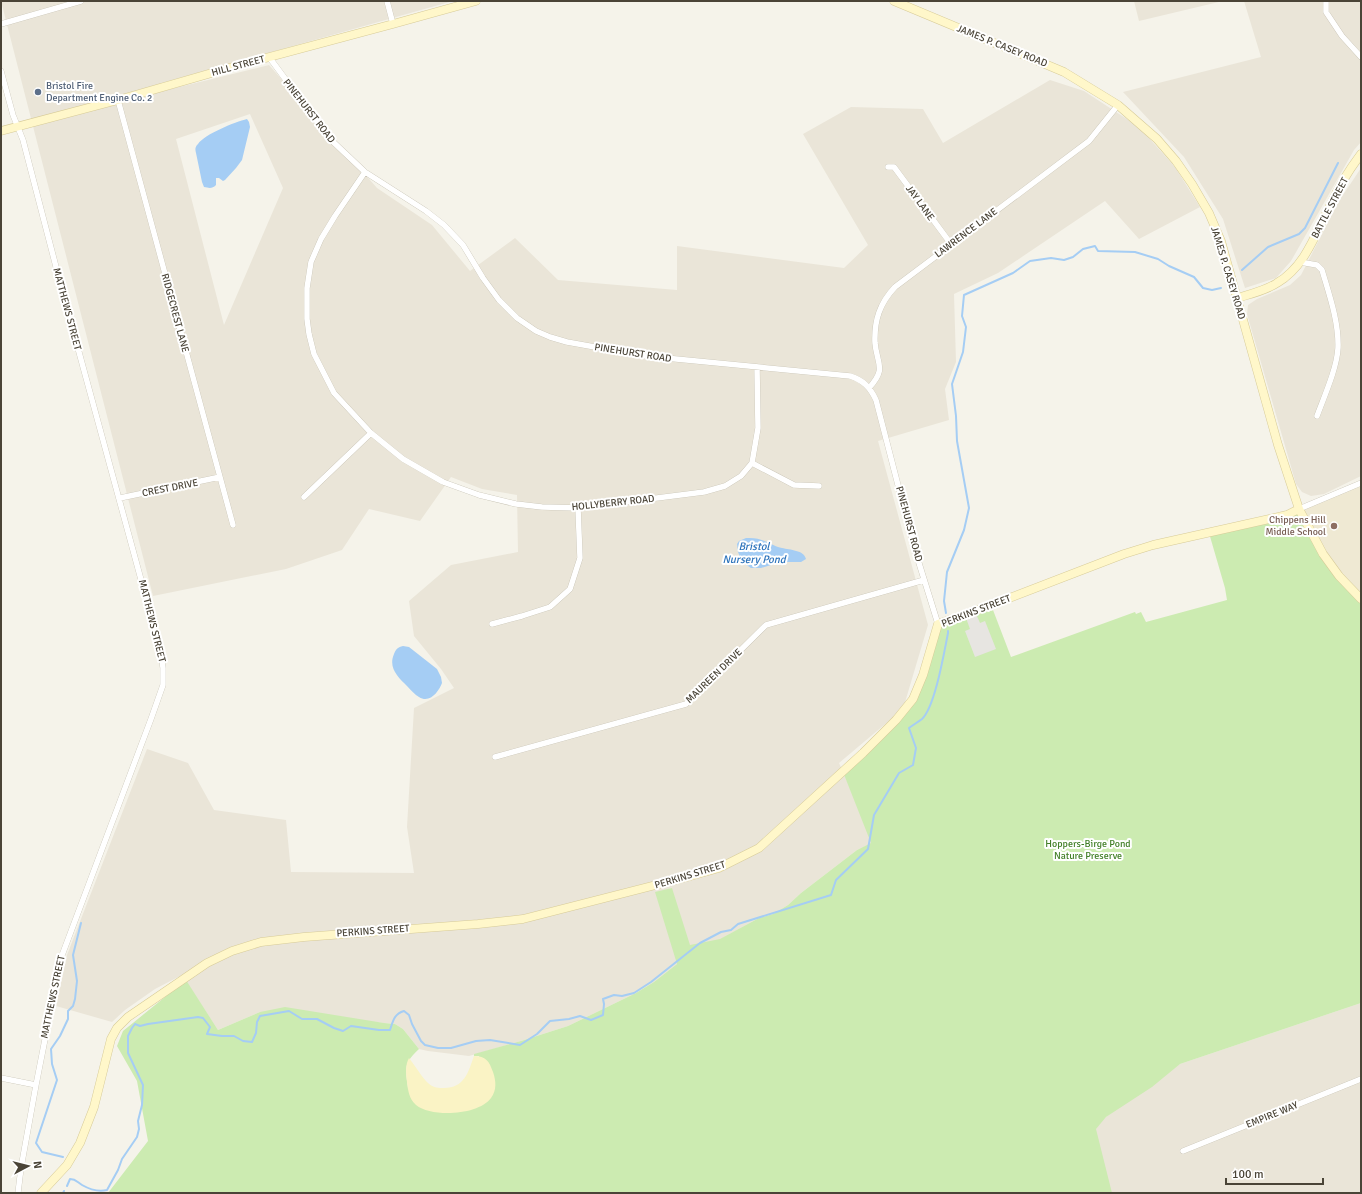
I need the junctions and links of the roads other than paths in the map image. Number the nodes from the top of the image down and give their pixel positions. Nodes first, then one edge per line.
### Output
1 (81, 1) edge
2 (387, 1) edge
3 (476, 1) edge
4 (894, 1) edge
5 (1326, 1) edge
6 (1, 24) edge
7 (393, 24) junction
8 (269, 57) junction
9 (1361, 57) edge
10 (1, 71) edge
11 (118, 100) junction
12 (1118, 105) junction
13 (18, 127) junction
14 (1, 131) edge
15 (1361, 154) edge
16 (888, 166) dead end
17 (365, 172) junction
18 (950, 244) junction
19 (1300, 262) junction
20 (1237, 298) junction
21 (757, 367) junction
22 (869, 388) junction
23 (1317, 416) dead end
24 (371, 433) junction
25 (752, 463) junction
26 (220, 477) junction
27 (1361, 483) edge
28 (819, 486) dead end
29 (304, 497) dead end
30 (120, 498) junction
31 (578, 508) junction
32 (1299, 509) junction
33 (233, 525) dead end
34 (924, 580) junction
35 (1361, 599) edge
36 (492, 624) dead end
37 (938, 624) junction
38 (495, 757) dead end
39 (1, 1078) edge
40 (1361, 1079) edge
41 (36, 1085) junction
42 (1183, 1151) dead end
43 (18, 1193) edge
44 (41, 1193) edge

1 - 6 street
2 - 7 street
3 - 7 street, HILL STREET
4 - 12 street, JAMES P. CASEY ROAD
5 - 9 street
7 - 8 street, HILL STREET
8 - 11 street, HILL STREET
8 - 17 street, PINEHURST ROAD
10 - 13 street, MATTHEWS STREET
11 - 13 street, HILL STREET
11 - 26 street, RIDGECREST LANE
12 - 18 street, LAWRENCE LANE
12 - 20 street, JAMES P. CASEY ROAD
13 - 14 street, HILL STREET
13 - 30 street, MATTHEWS STREET
15 - 19 street, BATTLE STREET
16 - 18 street, JAY LANE
17 - 21 street, PINEHURST ROAD
17 - 24 street, HOLLYBERRY ROAD
18 - 22 street, LAWRENCE LANE
19 - 20 street, BATTLE STREET
19 - 23 street
20 - 32 street, JAMES P. CASEY ROAD
21 - 22 street, PINEHURST ROAD
21 - 25 street
22 - 34 street, PINEHURST ROAD
24 - 29 street
24 - 31 street, HOLLYBERRY ROAD
25 - 28 street
25 - 31 street, HOLLYBERRY ROAD
26 - 30 street, CREST DRIVE
26 - 33 street, RIDGECREST LANE
27 - 32 street, PERKINS STREET
30 - 41 street, MATTHEWS STREET
31 - 36 street
32 - 35 street, JAMES P. CASEY ROAD
32 - 37 street, PERKINS STREET
34 - 37 street, PINEHURST ROAD
34 - 38 street, MAUREEN DRIVE
37 - 44 street, PERKINS STREET
39 - 41 street
40 - 42 street, EMPIRE WAY
41 - 43 street, MATTHEWS STREET

